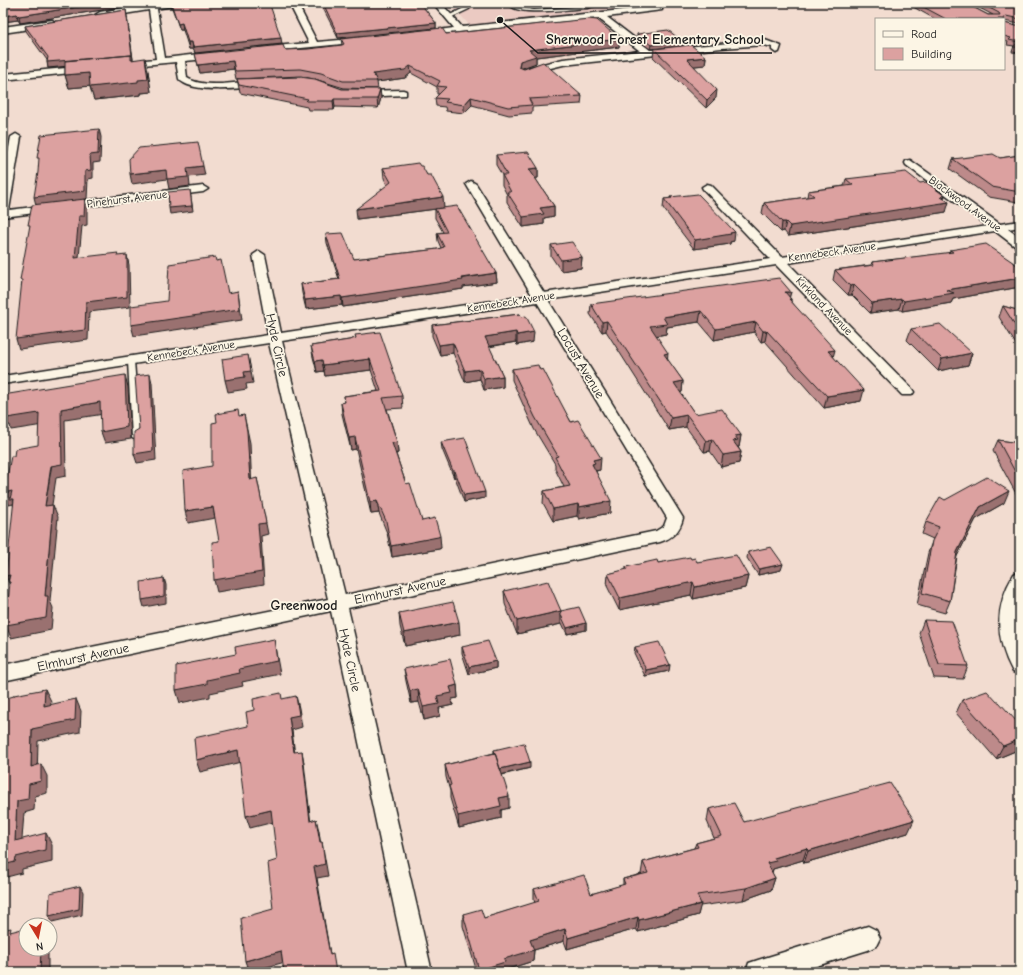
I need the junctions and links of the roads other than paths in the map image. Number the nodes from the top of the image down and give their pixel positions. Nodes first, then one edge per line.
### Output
1 (173, 3) edge
2 (293, 3) edge
3 (437, 3) edge
4 (467, 3) edge
5 (522, 3) edge
6 (526, 3) edge
7 (594, 3) edge
8 (152, 5) edge
9 (659, 8) dead end
10 (533, 11) junction
11 (91, 16) edge
12 (600, 16) junction
13 (449, 18) junction
14 (61, 21) edge
15 (545, 21) junction
16 (460, 30) junction
17 (3, 31) edge
18 (414, 35) edge
19 (376, 39) edge
20 (314, 45) junction
21 (776, 50) dead end
22 (251, 52) edge
23 (648, 53) junction
24 (228, 54) edge
25 (180, 59) junction
26 (161, 61) junction
27 (114, 66) edge
28 (98, 67) edge
29 (523, 72) edge
30 (3, 77) edge
31 (271, 82) edge
32 (348, 93) edge
33 (403, 93) dead end
34 (16, 137) dead end
35 (910, 163) dead end
36 (471, 184) dead end
37 (707, 187) dead end
38 (203, 189) dead end
39 (3, 210) edge
40 (3, 214) edge
41 (1020, 224) edge
42 (998, 228) junction
43 (1020, 244) edge
44 (259, 255) dead end
45 (778, 260) junction
46 (541, 297) junction
47 (275, 339) junction
48 (131, 361) junction
49 (3, 380) edge
50 (907, 392) dead end
51 (136, 438) edge
52 (656, 537) joint
53 (1020, 578) edge
54 (338, 603) junction
55 (1020, 667) edge
56 (3, 674) edge
57 (868, 938) dead end
58 (420, 972) edge
59 (758, 972) edge

1 - 8 street
2 - 20 street
3 - 13 street
4 - 13 lane
5 - 10 lane
6 - 10 lane
7 - 10 lane
8 - 11 street
8 - 26 street
9 - 12 street
10 - 15 lane
12 - 15 street
12 - 23 street
13 - 16 street
14 - 17 street
15 - 16 street
16 - 18 street
19 - 20 street
20 - 22 street
21 - 23 street
23 - 29 street
24 - 25 street
25 - 26 street
25 - 31 street
26 - 27 street
28 - 30 street
32 - 33 street
34 - 39 street
35 - 42 street, Blackwood Avenue
36 - 46 street, Locust Avenue
37 - 45 street, Kirkland Avenue
38 - 40 street, Pinehurst Avenue
41 - 42 street, Kennebeck Avenue
42 - 43 street, Blackwood Avenue
42 - 45 street, Kennebeck Avenue
44 - 47 street, Hyde Circle
45 - 46 street, Kennebeck Avenue
45 - 50 street, Kirkland Avenue
46 - 47 street, Kennebeck Avenue
46 - 52 street, Locust Avenue
47 - 48 street, Kennebeck Avenue
47 - 54 street, Hyde Circle
48 - 49 street, Kennebeck Avenue
48 - 51 lane
52 - 54 street, Elmhurst Avenue
53 - 55 street
54 - 56 street, Elmhurst Avenue
54 - 58 street, Hyde Circle
57 - 59 street

